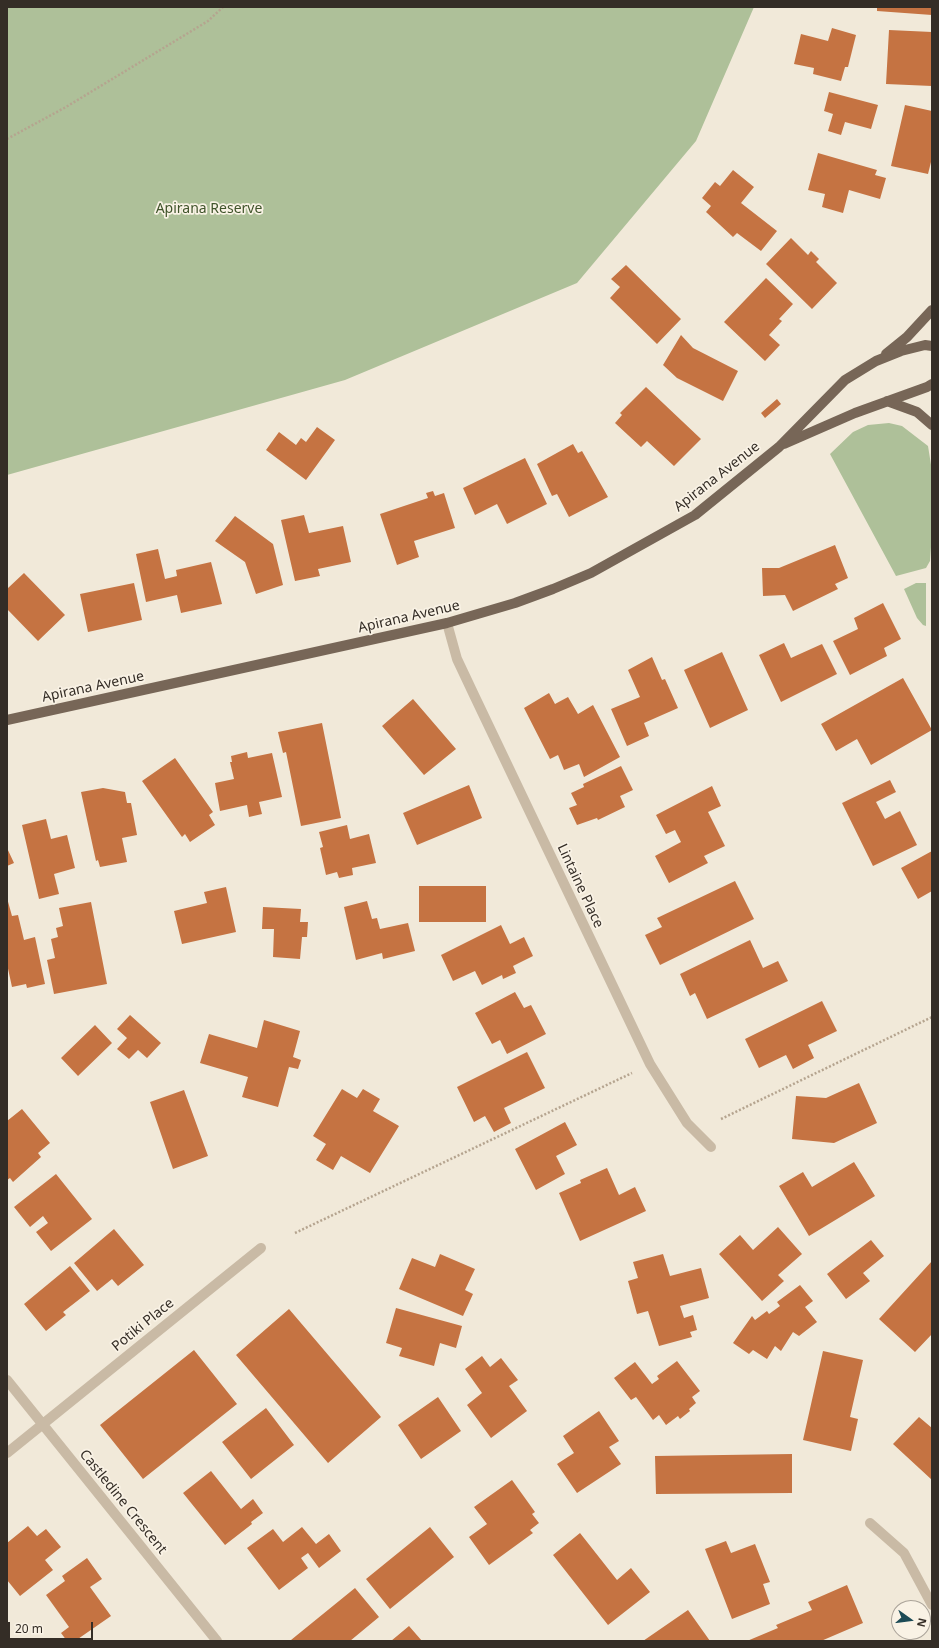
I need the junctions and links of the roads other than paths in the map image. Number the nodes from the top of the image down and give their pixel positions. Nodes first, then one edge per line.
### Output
1 (932, 310) edge
2 (932, 346) edge
3 (876, 361) junction
4 (932, 384) edge
5 (887, 401) junction
6 (932, 425) edge
7 (778, 447) junction
8 (447, 624) junction
9 (7, 720) edge
10 (710, 1147) dead end
11 (261, 1248) dead end
12 (7, 1380) edge
13 (42, 1425) junction
14 (7, 1453) edge
15 (870, 1524) dead end
16 (932, 1605) edge
17 (217, 1641) edge

1 - 3 main road
2 - 3 main road, Apirana Avenue
3 - 7 main road, Apirana Avenue
4 - 5 main road, Apirana Avenue
5 - 6 main road
5 - 7 main road, Apirana Avenue
7 - 8 main road, Apirana Avenue
8 - 9 main road, Apirana Avenue
8 - 10 street, Lintaine Place
11 - 13 street, Potiki Place
12 - 13 street, Castledine Crescent
13 - 14 street, Potiki Place
13 - 17 street, Castledine Crescent
15 - 16 street

